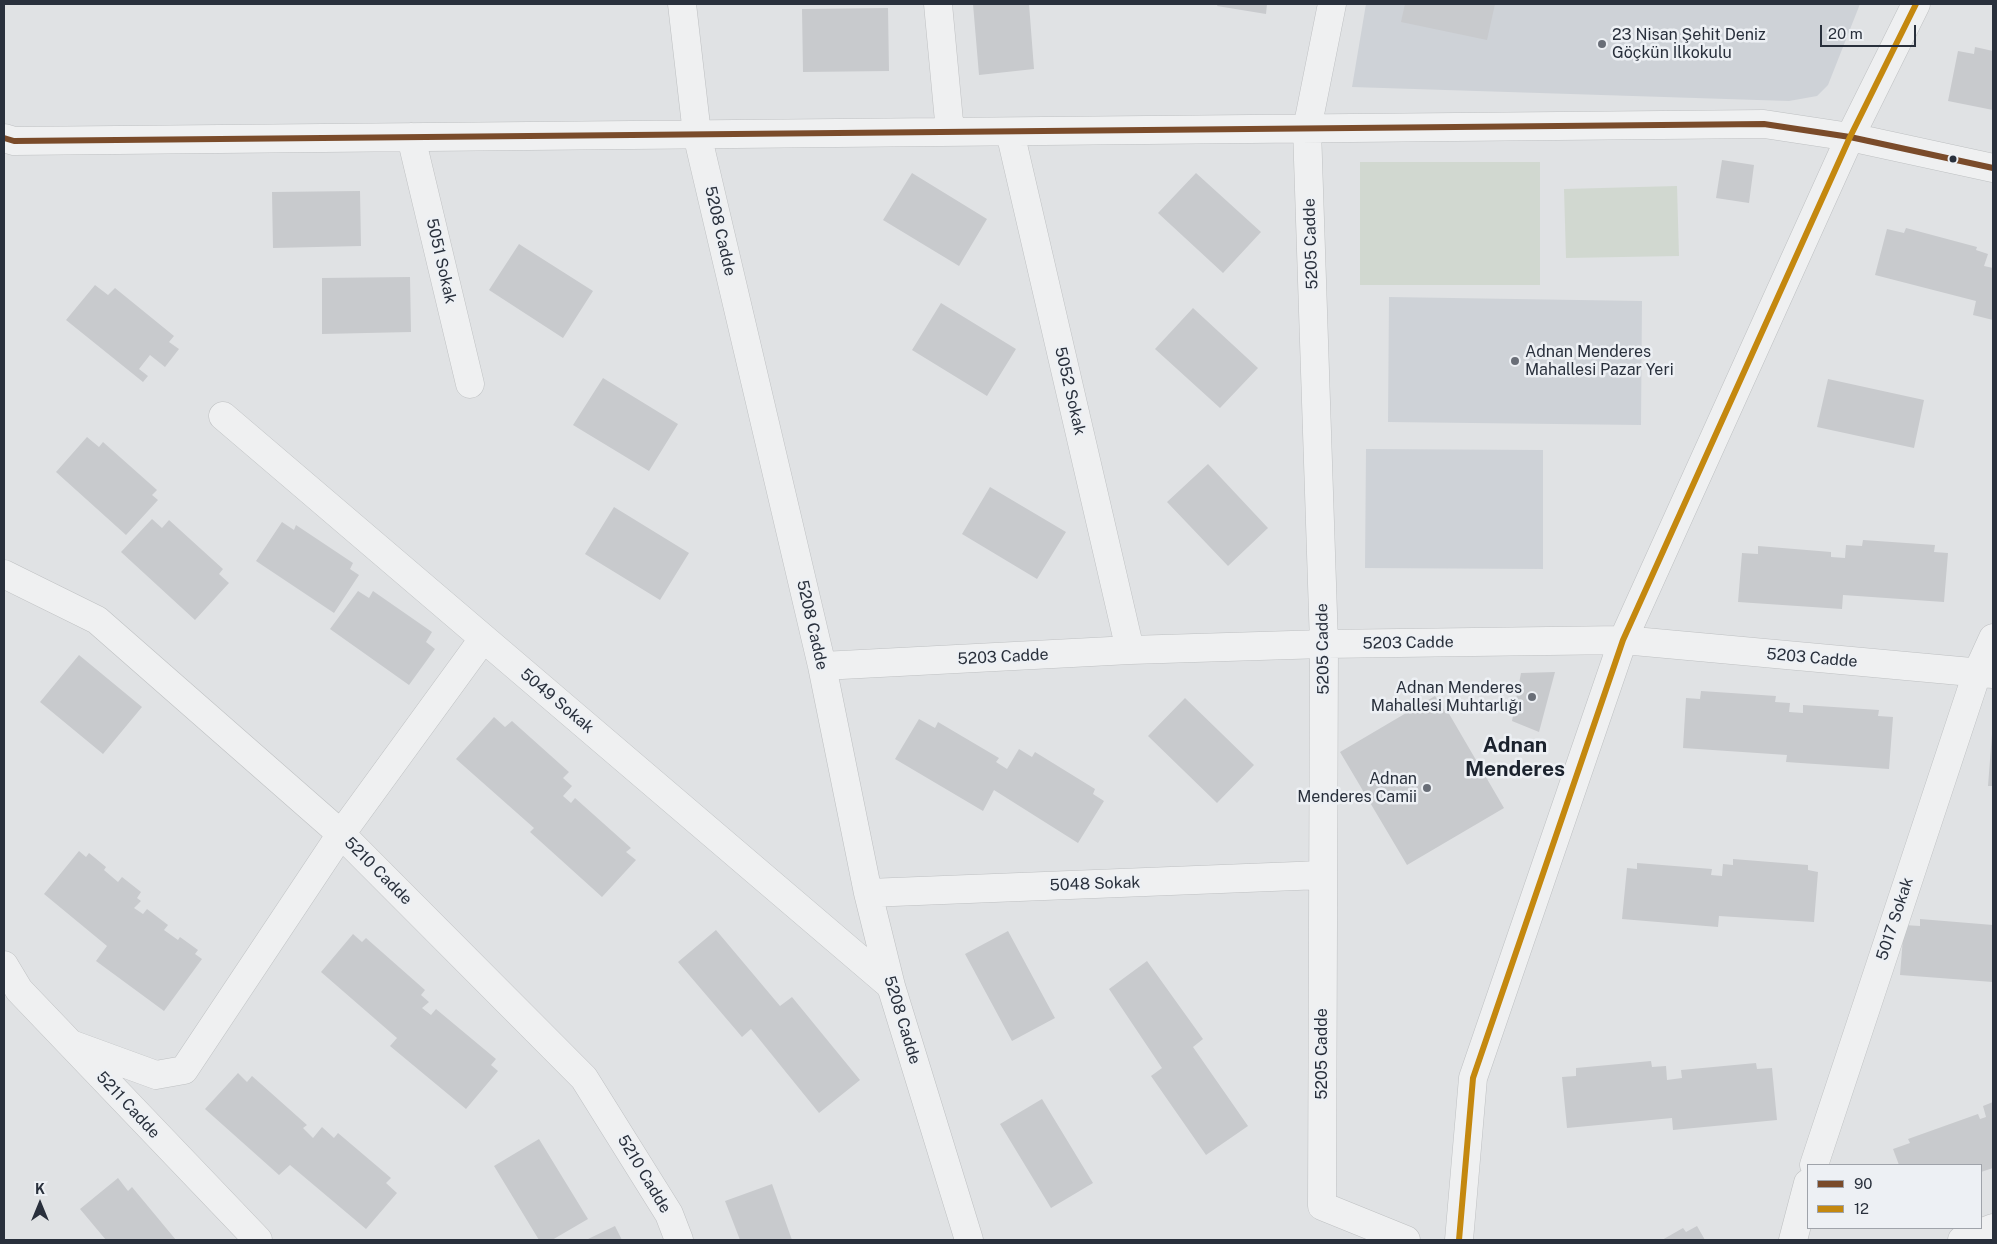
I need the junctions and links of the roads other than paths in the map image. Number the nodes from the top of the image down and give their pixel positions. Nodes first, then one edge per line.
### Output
1 (682, 4) edge
2 (938, 4) edge
3 (1332, 4) edge
4 (1916, 4) edge
5 (1307, 129) junction
6 (950, 132) junction
7 (1010, 132) junction
8 (697, 134) junction
9 (411, 137) junction
10 (1850, 137) junction
11 (4, 138) edge
12 (1993, 168) edge
13 (470, 384) dead end
14 (223, 416) dead end
15 (4, 574) edge
16 (483, 638) junction
17 (1993, 638) edge
18 (1623, 640) junction
19 (1324, 644) junction
20 (1130, 650) junction
21 (822, 666) junction
22 (1985, 673) edge
23 (341, 834) junction
24 (1322, 875) junction
25 (868, 893) junction
26 (4, 965) edge
27 (892, 986) junction
28 (71, 1044) junction
29 (1814, 1164) edge
30 (1807, 1187) edge
31 (1993, 1228) edge
32 (258, 1240) edge
33 (679, 1240) edge
34 (969, 1240) edge
35 (1406, 1240) edge
36 (1459, 1240) edge
37 (1792, 1240) edge
38 (1962, 1240) edge

1 - 8 street, 5208 Cadde
2 - 6 street
3 - 5 street, 5205 Cadde
4 - 10 street
5 - 7 street
5 - 10 street
5 - 19 street, 5205 Cadde
6 - 7 street
6 - 8 street
7 - 20 street, 5052 Sokak
8 - 9 street
8 - 21 street, 5208 Cadde
9 - 11 street
9 - 13 street, 5051 Sokak
10 - 12 street
10 - 18 street
14 - 16 street, 5049 Sokak
15 - 23 street, 5210 Cadde
16 - 23 street
16 - 27 street, 5049 Sokak
17 - 22 street, 5017 Sokak
18 - 19 street, 5203 Cadde
18 - 22 street, 5203 Cadde
18 - 36 street
19 - 20 street, 5203 Cadde
19 - 24 street, 5205 Cadde
20 - 21 street, 5203 Cadde
21 - 25 street, 5208 Cadde
22 - 29 street, 5017 Sokak
23 - 28 street
23 - 33 street, 5210 Cadde
24 - 25 street, 5048 Sokak
24 - 35 street, 5205 Cadde
25 - 27 street, 5208 Cadde
26 - 28 street, 5211 Cadde
27 - 34 street, 5208 Cadde
28 - 32 street, 5211 Cadde
30 - 37 street
31 - 38 street

